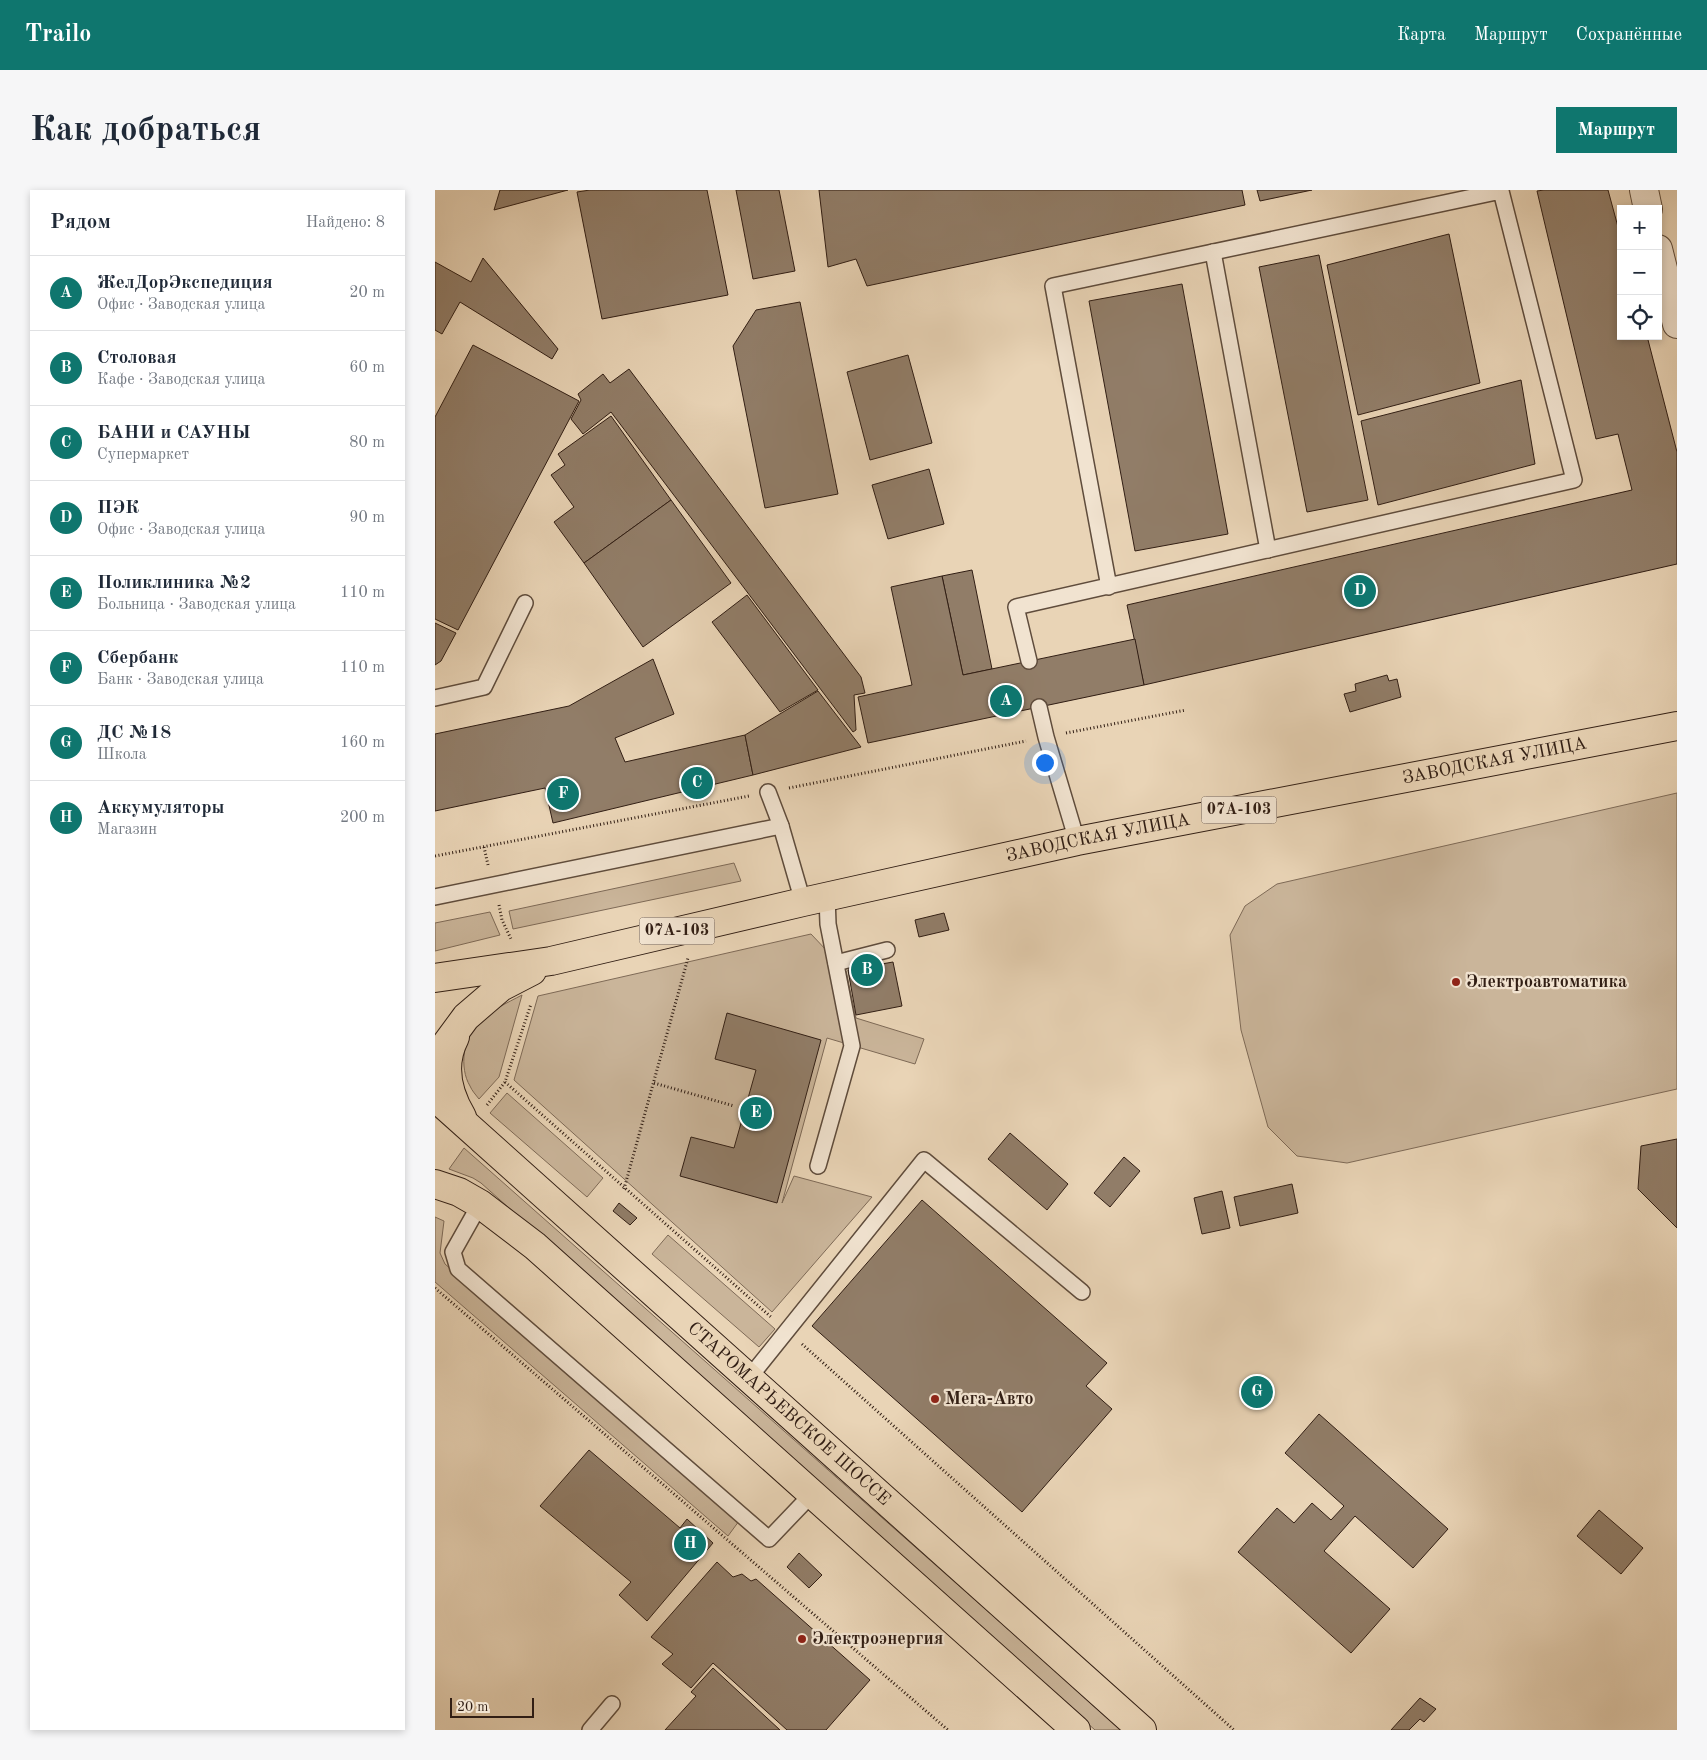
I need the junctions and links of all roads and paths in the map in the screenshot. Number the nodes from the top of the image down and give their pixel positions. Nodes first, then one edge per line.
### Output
1 (1644, 190) edge
2 (1647, 205) edge
3 (1658, 250) edge
4 (1213, 252) junction
5 (1677, 324) edge
6 (1268, 550) junction
7 (1109, 586) junction
8 (525, 602) dead end
9 (1029, 661) dead end
10 (435, 698) edge
11 (1039, 707) dead end
12 (1186, 710) dead end
13 (1677, 726) edge
14 (1046, 737) junction
15 (768, 792) junction
16 (781, 826) junction
17 (1077, 841) junction
18 (484, 847) junction
19 (435, 856) edge
20 (493, 885) junction
21 (435, 897) edge
22 (815, 899) junction
23 (887, 950) dead end
24 (689, 954) dead end
25 (835, 962) junction
26 (524, 969) junction
27 (435, 978) edge
28 (466, 1017) junction
29 (435, 1060) edge
30 (505, 1082) junction
31 (654, 1083) junction
32 (435, 1097) edge
33 (733, 1106) dead end
34 (469, 1127) junction
35 (817, 1166) dead end
36 (435, 1184) edge
37 (625, 1189) junction
38 (480, 1204) junction
39 (435, 1288) edge
40 (1082, 1292) dead end
41 (787, 1330) junction
42 (749, 1378) junction
43 (812, 1494) junction
44 (612, 1704) dead end
45 (1070, 1728) edge
46 (591, 1730) edge
47 (948, 1730) edge
48 (1142, 1730) edge
49 (1235, 1730) edge

1 - 2 street
3 - 5 street
4 - 6 lane
4 - 6 lane
4 - 7 lane
6 - 7 lane
7 - 9 lane
8 - 10 lane
11 - 14 lane
12 - 14 path
13 - 17 main road, ЗАВОДСКАЯ УЛИЦА / 07А-103
14 - 15 path
14 - 17 lane
15 - 16 lane
15 - 18 path
16 - 20 lane
16 - 22 lane
17 - 22 main road, ЗАВОДСКАЯ УЛИЦА / 07А-103
18 - 19 path
18 - 20 path
20 - 21 lane
20 - 26 path
22 - 25 lane
22 - 26 main road, ЗАВОДСКАЯ УЛИЦА / 07А-103
23 - 25 lane
24 - 31 path
25 - 35 lane
26 - 27 main road
26 - 28 main road, ЗАВОДСКАЯ УЛИЦА
26 - 30 path
28 - 29 main road
28 - 34 main road
30 - 34 path
30 - 37 path
31 - 33 path
31 - 37 path
32 - 34 main road, СТАРОМАРЬЕВСКОЕ ШОССЕ
34 - 42 main road, СТАРОМАРЬЕВСКОЕ ШОССЕ
36 - 38 main road
37 - 41 path
38 - 43 main road
38 - 43 lane
39 - 47 path
40 - 41 lane
41 - 42 lane
41 - 49 path
42 - 48 main road, СТАРОМАРЬЕВСКОЕ ШОССЕ
43 - 45 main road
44 - 46 lane

